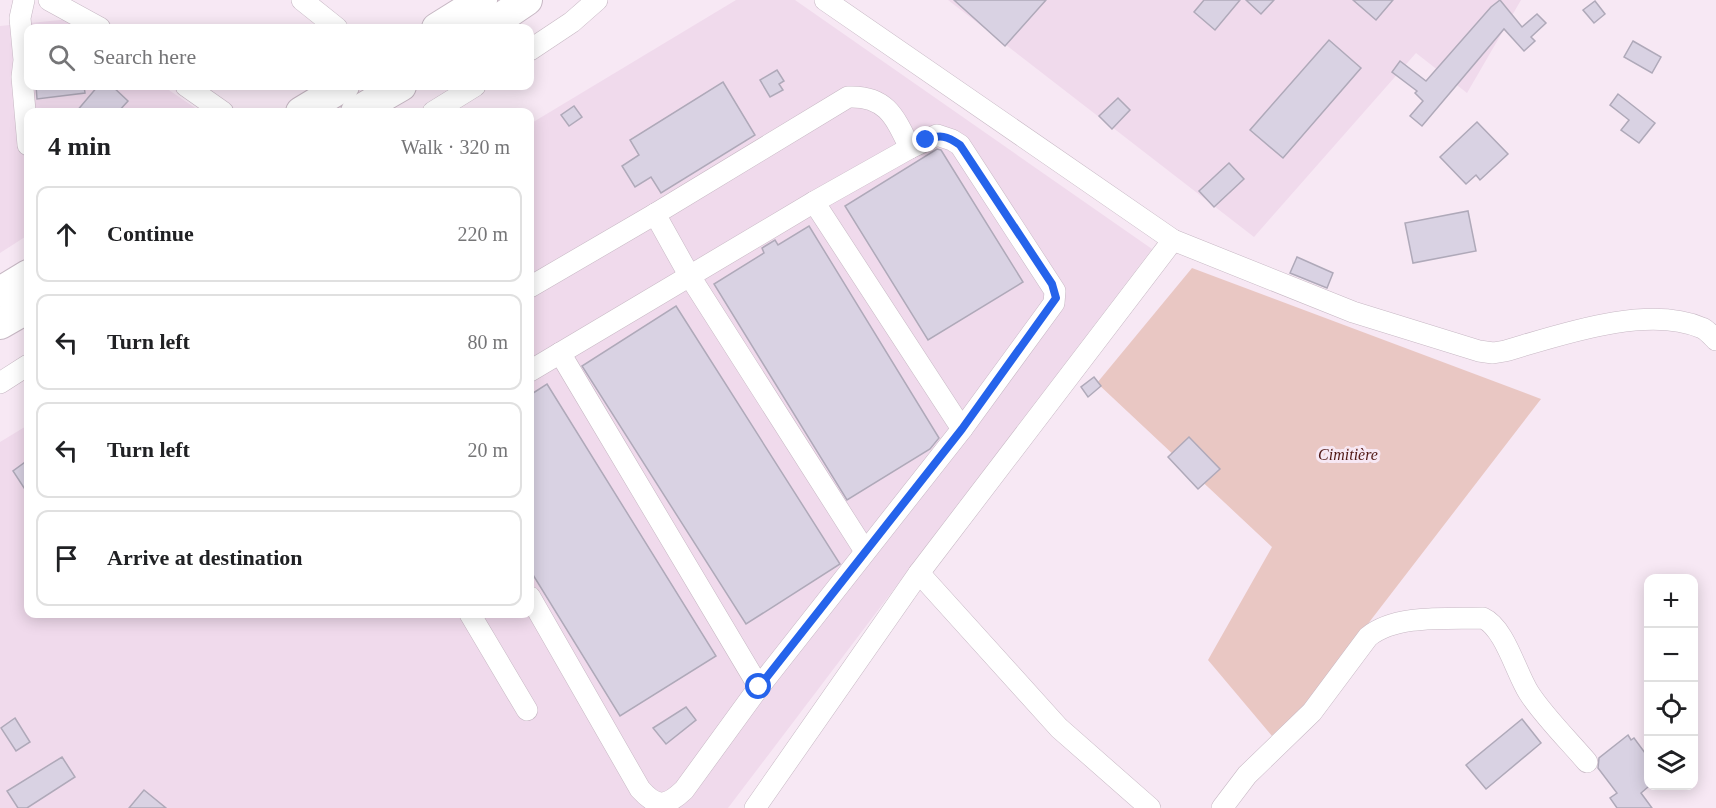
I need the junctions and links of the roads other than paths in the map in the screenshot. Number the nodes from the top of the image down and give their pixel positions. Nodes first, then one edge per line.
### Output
1 (24, 0) edge
2 (49, 0) edge
3 (302, 0) edge
4 (482, 0) edge
5 (527, 0) edge
6 (597, 0) edge
7 (825, 0) edge
8 (93, 24) edge
9 (332, 24) edge
10 (443, 24) edge
11 (492, 24) edge
12 (534, 47) edge
13 (24, 60) edge
14 (24, 60) edge
15 (192, 90) edge
16 (337, 90) edge
17 (394, 90) edge
18 (469, 90) edge
19 (25, 108) edge
20 (217, 108) edge
21 (308, 108) edge
22 (363, 108) edge
23 (439, 108) edge
24 (910, 148) junction
25 (814, 202) junction
26 (655, 214) junction
27 (1173, 240) junction
28 (689, 275) junction
29 (24, 277) edge
30 (534, 285) edge
31 (0, 291) edge
32 (24, 310) edge
33 (0, 324) edge
34 (1716, 340) edge
35 (560, 353) junction
36 (24, 368) edge
37 (534, 369) edge
38 (0, 383) edge
39 (962, 429) junction
40 (865, 551) junction
41 (919, 573) junction
42 (534, 604) edge
43 (472, 618) edge
44 (759, 687) junction
45 (527, 710) dead end
46 (1587, 762) dead end
47 (664, 806) edge
48 (755, 808) edge
49 (1150, 808) edge
50 (1222, 808) edge

1 - 13 street
2 - 8 street
3 - 9 street
4 - 10 highway
5 - 11 highway
6 - 12 street
7 - 27 street
14 - 19 street
15 - 20 street
16 - 21 highway
17 - 22 highway
18 - 23 street
24 - 25 street
24 - 26 street
24 - 39 street
25 - 28 street
25 - 39 street
26 - 28 street
26 - 30 street
27 - 34 street
27 - 41 street
28 - 35 street
28 - 40 street
29 - 31 highway
32 - 33 highway
35 - 37 street
35 - 44 street
36 - 38 street
39 - 40 street
40 - 44 street
41 - 48 street
41 - 49 street
42 - 47 street
43 - 45 street
44 - 47 street
46 - 50 street

